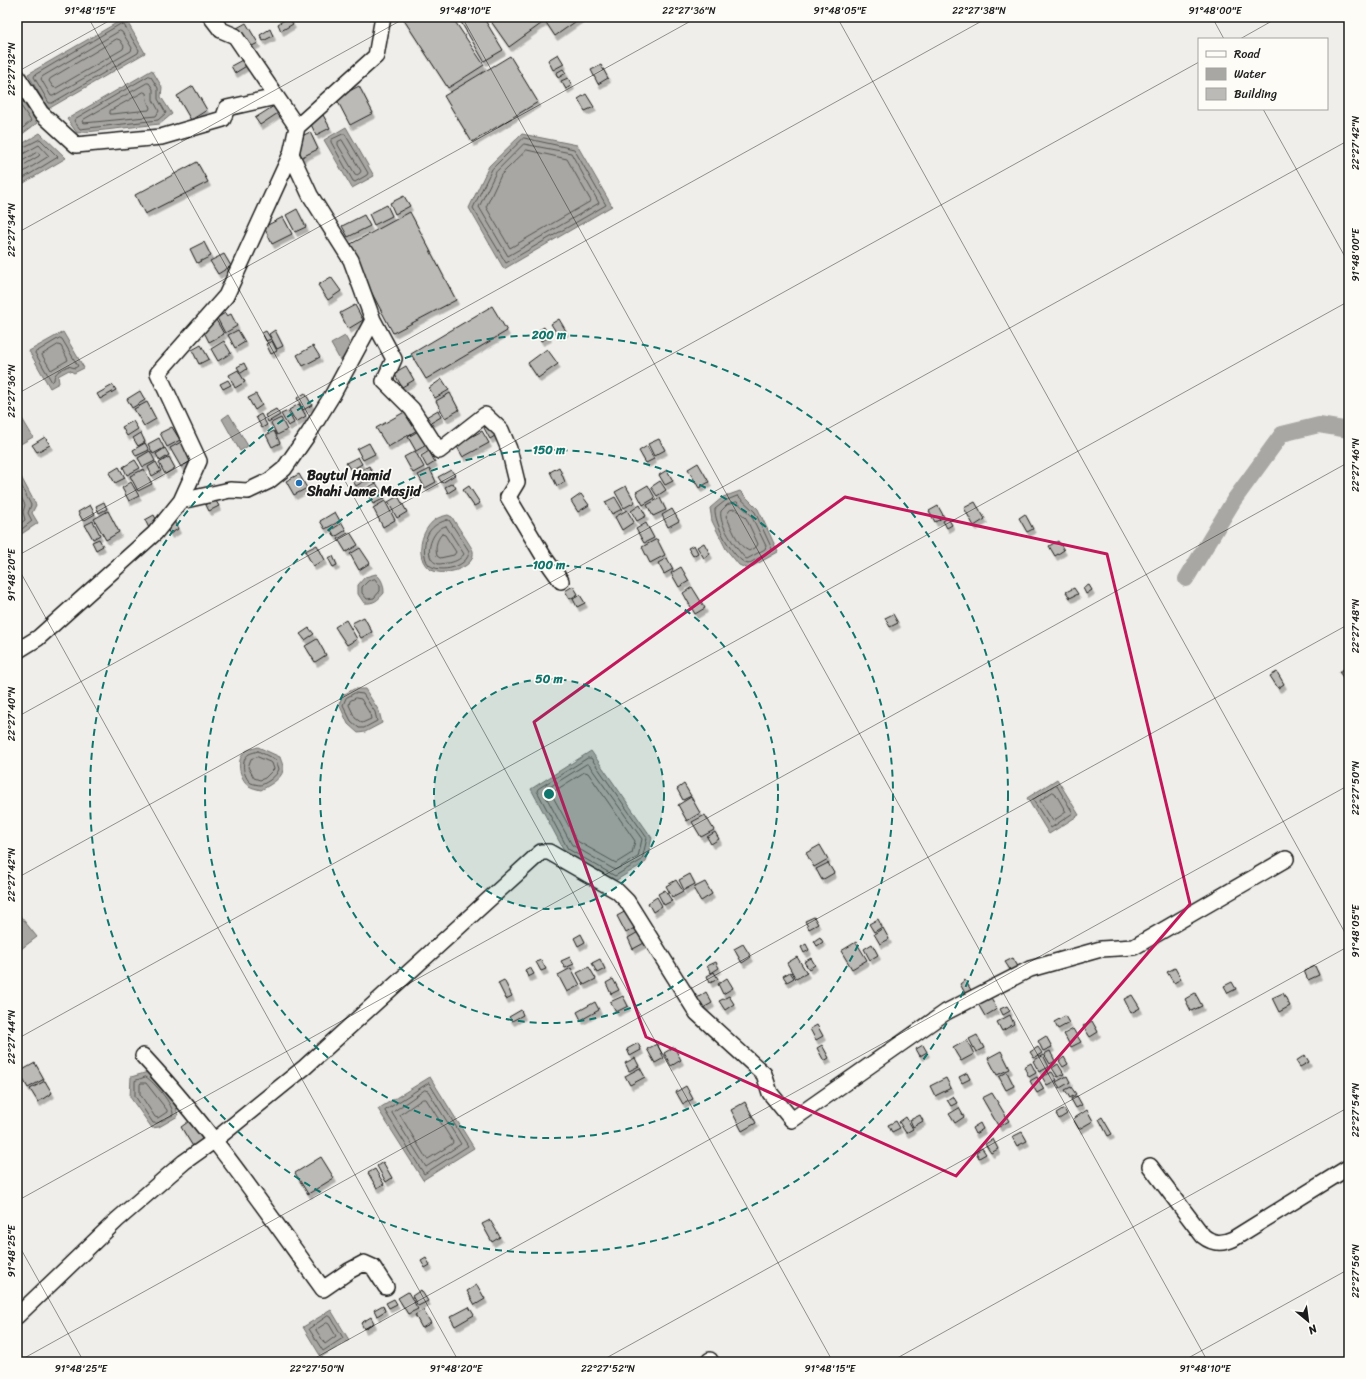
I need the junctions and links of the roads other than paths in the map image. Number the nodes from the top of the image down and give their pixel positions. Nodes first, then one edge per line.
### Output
1 (211, 17) edge
2 (383, 17) edge
3 (17, 76) edge
4 (276, 97) junction
5 (296, 127) junction
6 (291, 154) junction
7 (373, 320) junction
8 (181, 501) junction
9 (561, 581) dead end
10 (17, 651) edge
11 (1286, 859) dead end
12 (143, 1056) dead end
13 (215, 1140) junction
14 (1150, 1166) dead end
15 (1349, 1167) edge
16 (386, 1287) dead end
17 (17, 1316) edge

1 - 4 street
2 - 5 street
3 - 4 street
4 - 5 street
5 - 6 street
6 - 7 street
6 - 8 street
7 - 8 street
7 - 9 street
8 - 10 street
11 - 13 street
12 - 13 street
13 - 16 street
13 - 17 street
14 - 15 street

